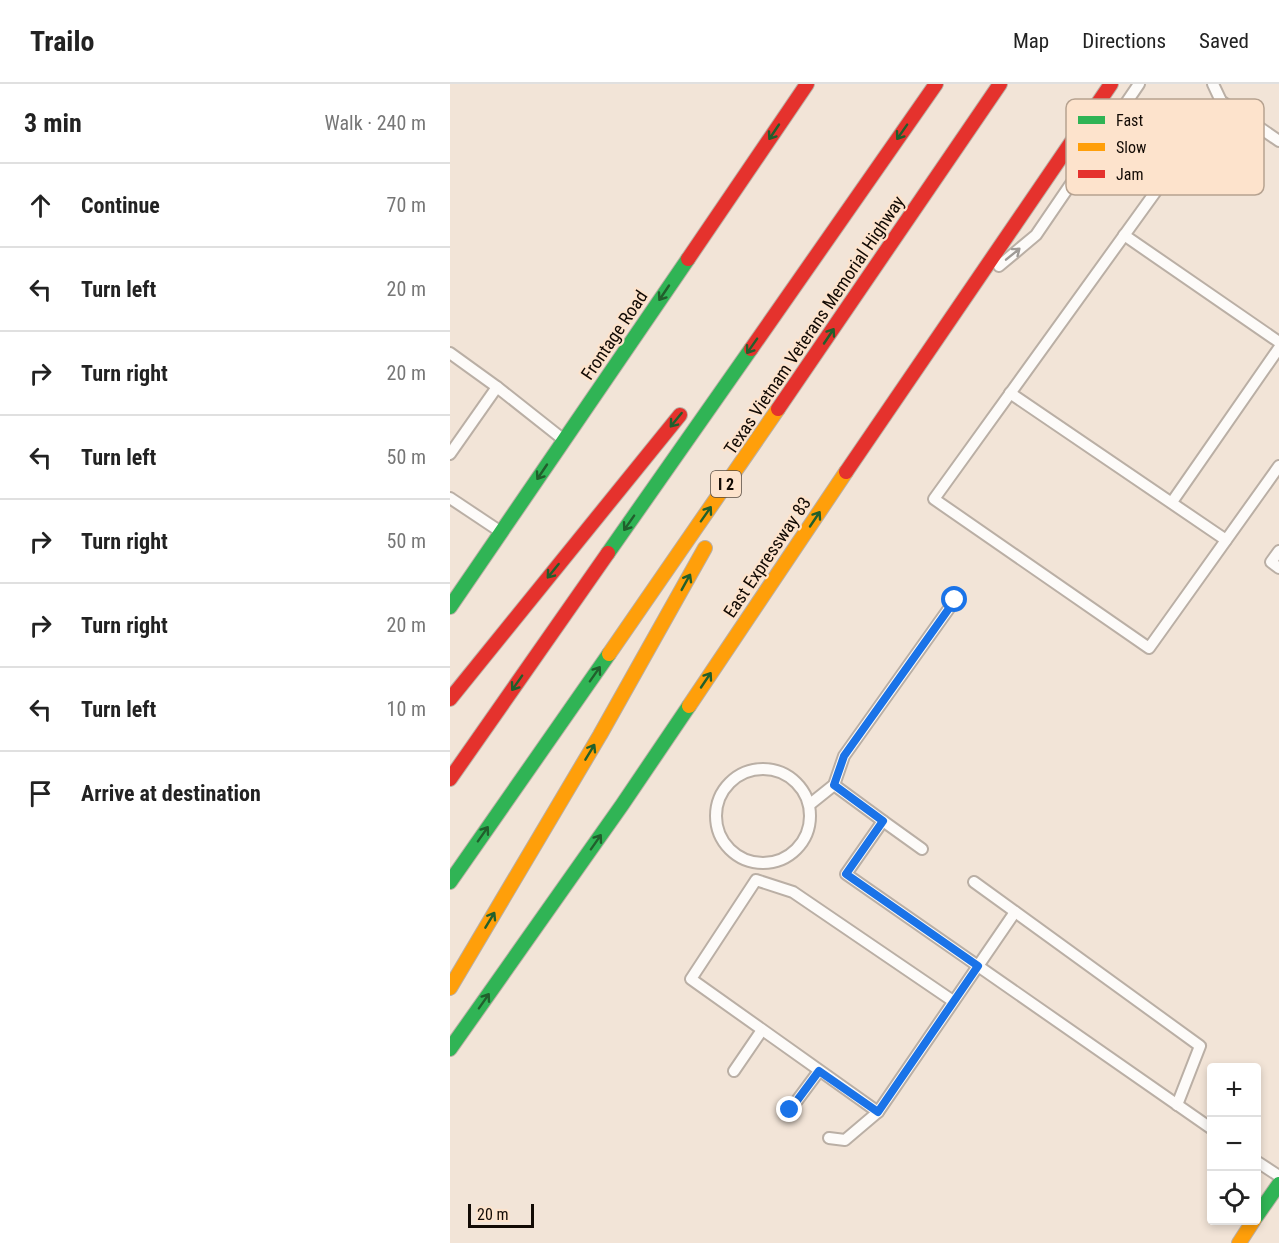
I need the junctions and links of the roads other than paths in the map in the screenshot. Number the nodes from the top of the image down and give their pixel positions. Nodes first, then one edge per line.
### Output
1 (807, 84) edge
2 (936, 84) edge
3 (1000, 84) edge
4 (1111, 84) edge
5 (1139, 84) edge
6 (1213, 84) edge
7 (1101, 99) edge
8 (1129, 99) edge
9 (1220, 99) edge
10 (1264, 131) edge
11 (1279, 141) edge
12 (1066, 149) edge
13 (1066, 191) edge
14 (858, 195) junction
15 (1153, 195) edge
16 (1124, 235) junction
17 (968, 291) junction
18 (739, 341) dead end
19 (1279, 342) edge
20 (1279, 348) edge
21 (450, 353) edge
22 (805, 371) junction
23 (497, 387) junction
24 (1010, 393) junction
25 (687, 405) dead end
26 (564, 440) junction
27 (450, 454) edge
28 (1279, 466) edge
29 (734, 496) dead end
30 (450, 498) edge
31 (1172, 502) junction
32 (501, 532) junction
33 (711, 537) dead end
34 (1226, 540) junction
35 (1279, 551) edge
36 (1279, 568) edge
37 (955, 600) dead end
38 (450, 607) edge
39 (450, 699) edge
40 (450, 779) edge
41 (834, 785) junction
42 (809, 805) junction
43 (883, 821) junction
44 (922, 849) dead end
45 (759, 863) junction
46 (756, 880) junction
47 (450, 882) edge
48 (974, 882) dead end
49 (1015, 912) junction
50 (978, 966) junction
51 (450, 988) edge
52 (953, 1001) junction
53 (762, 1030) junction
54 (450, 1049) edge
55 (734, 1071) dead end
56 (819, 1071) junction
57 (1177, 1105) junction
58 (790, 1110) dead end
59 (878, 1112) junction
60 (1207, 1126) edge
61 (829, 1138) dead end
62 (1261, 1164) edge
63 (1279, 1176) edge
64 (1279, 1184) edge
65 (1261, 1210) edge
66 (1251, 1225) edge
67 (1239, 1243) edge

1 -> 26 main road, Frontage Road
2 -> 14 main road, Texas Vietnam Veterans Memorial Highway
22 -> 3 main road, Texas Vietnam Veterans Memorial Highway / I 2
4 - 7 main road, East Expressway 83
8 -> 5 lane
6 - 9 lane
10 - 11 lane
12 - 17 main road, East Expressway 83
17 -> 13 lane
14 - 18 main road
14 -> 40 main road, Texas Vietnam Veterans Memorial Highway
15 - 16 lane
16 - 19 lane
16 - 24 lane
54 -> 17 main road, East Expressway 83
20 - 31 lane
21 - 23 lane
22 - 29 main road
47 -> 22 main road, Texas Vietnam Veterans Memorial Highway / I 2
23 - 26 lane
23 - 27 lane
24 - 31 lane
24 - 34 lane
25 -> 39 main road
26 -> 32 main road, Frontage Road
28 - 34 lane
30 - 32 lane
31 - 34 lane
32 - 38 main road, Frontage Road
51 -> 33 main road
35 - 36 lane
37 - 41 lane
41 - 42 lane
41 - 43 lane
42 - 45 lane
42 - 45 lane
43 - 44 lane
43 - 50 lane
45 - 46 lane
46 - 52 lane
46 - 53 lane
48 - 49 lane
49 - 50 lane
49 - 57 lane
50 - 52 lane
50 - 57 lane
52 - 59 lane
53 - 55 lane
53 - 56 lane
56 - 58 lane
56 - 59 lane
57 - 60 lane
59 - 61 lane
62 - 63 lane
64 - 65 main road
66 - 67 main road

